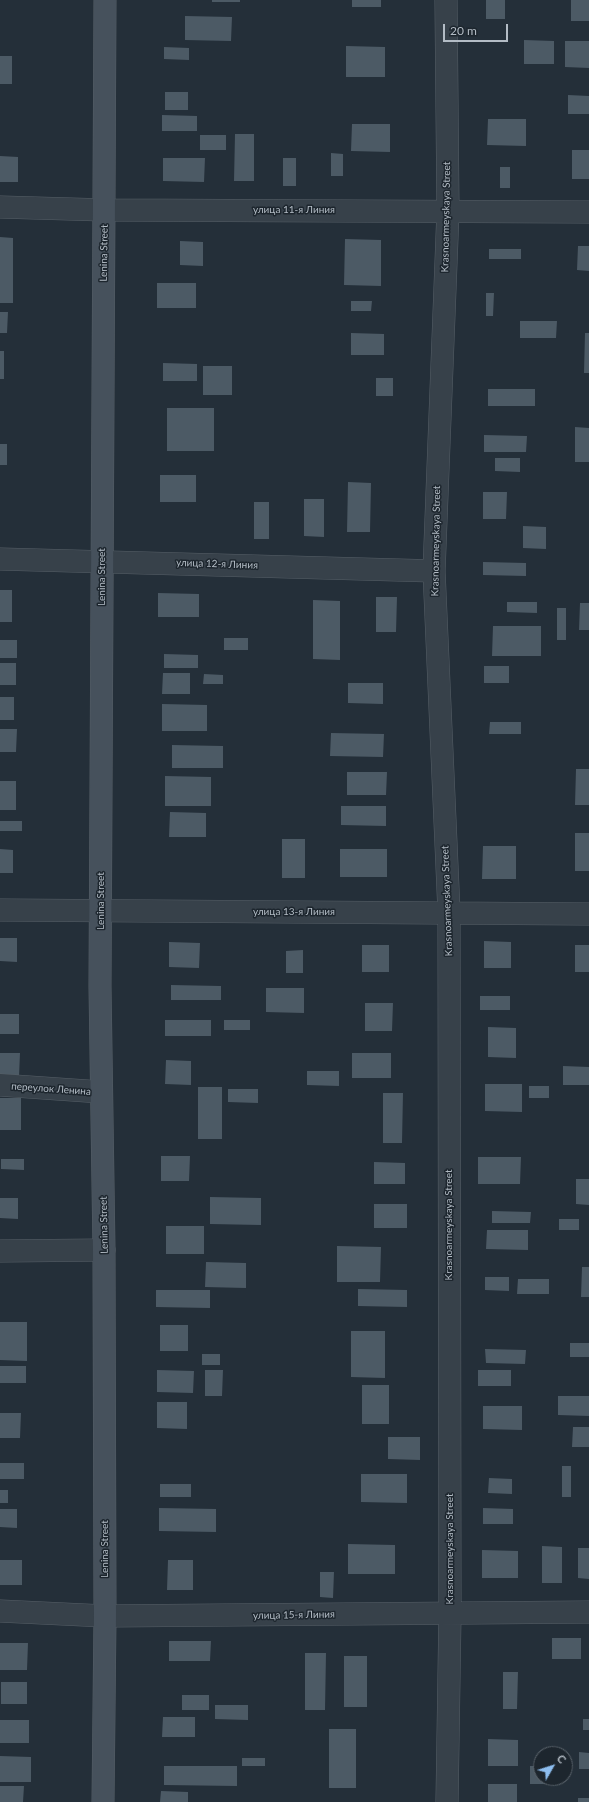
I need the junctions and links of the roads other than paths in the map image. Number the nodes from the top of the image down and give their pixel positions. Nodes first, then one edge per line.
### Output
1 (104, 0) edge
2 (446, 0) edge
3 (0, 207) edge
4 (105, 210) junction
5 (448, 211) junction
6 (589, 212) edge
7 (0, 559) edge
8 (102, 560) junction
9 (434, 571) junction
10 (0, 910) edge
11 (102, 912) junction
12 (449, 912) junction
13 (589, 914) edge
14 (0, 1086) edge
15 (101, 1092) junction
16 (104, 1250) junction
17 (0, 1251) edge
18 (0, 1611) edge
19 (589, 1612) edge
20 (450, 1613) junction
21 (105, 1616) junction
22 (103, 1802) edge
23 (447, 1802) edge

1 - 4 main road, Lenina Street
2 - 5 street, Krasnoarmeyskaya Street
3 - 4 street, улица 11-я Линия
4 - 5 street, улица 11-я Линия
4 - 8 main road, Lenina Street
5 - 6 street, улица 11-я Линия
5 - 9 street, Krasnoarmeyskaya Street
7 - 8 street, улица 12-я Линия
8 - 9 street, улица 12-я Линия
8 - 11 main road, Lenina Street
9 - 12 street, Krasnoarmeyskaya Street
10 - 11 street, улица 13-я Линия
11 - 12 street, улица 13-я Линия
11 - 15 main road, Lenina Street
12 - 13 street, улица 13-я Линия
12 - 20 street, Krasnoarmeyskaya Street
14 - 15 street, переулок Ленина
15 - 16 main road, Lenina Street
16 - 17 street
16 - 21 main road, Lenina Street
18 - 21 street, улица 15-я Линия
19 - 20 street, улица 15-я Линия
20 - 21 street, улица 15-я Линия
20 - 23 street, Krasnoarmeyskaya Street
21 - 22 main road, Lenina Street

